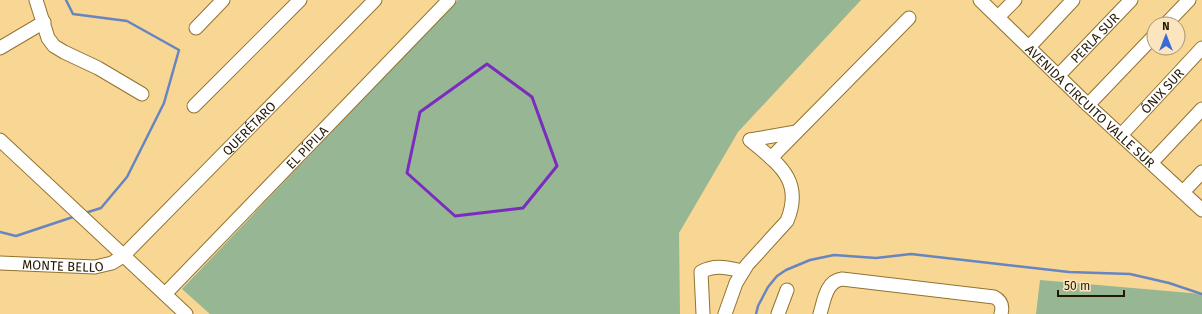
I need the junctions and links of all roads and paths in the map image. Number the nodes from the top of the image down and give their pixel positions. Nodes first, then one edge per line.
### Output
1 (36, 0) edge
2 (223, 0) edge
3 (300, 0) edge
4 (375, 0) edge
5 (449, 0) edge
6 (980, 0) edge
7 (1015, 0) edge
8 (1072, 0) edge
9 (1132, 0) edge
10 (1189, 0) edge
11 (1174, 16) edge
12 (998, 17) junction
13 (909, 18) dead end
14 (44, 22) junction
15 (196, 28) dead end
16 (1146, 44) edge
17 (1029, 47) junction
18 (0, 48) edge
19 (1202, 48) edge
20 (1058, 76) junction
21 (142, 94) dead end
22 (1088, 105) junction
23 (194, 106) dead end
24 (1202, 109) edge
25 (796, 132) junction
26 (1122, 134) junction
27 (0, 140) edge
28 (771, 158) junction
29 (1152, 162) junction
30 (1202, 172) edge
31 (1183, 192) junction
32 (1202, 210) edge
33 (123, 256) junction
34 (0, 263) edge
35 (743, 271) junction
36 (787, 290) dead end
37 (165, 294) junction
38 (1002, 312) edge
39 (186, 314) edge
40 (703, 314) edge
41 (725, 314) edge
42 (778, 314) edge
43 (820, 314) edge

1 - 14 street
2 - 15 street
3 - 23 street
4 - 33 street, QUERÉTARO
5 - 37 street, EL PÍPILA
6 - 12 street, AVENIDA CIRCUITO VALLE SUR
7 - 12 street
8 - 17 street
9 - 20 street, PERLA SUR
10 - 11 street
12 - 17 street, AVENIDA CIRCUITO VALLE SUR
13 - 25 street
14 - 18 street
14 - 21 street
16 - 22 street
17 - 20 street, AVENIDA CIRCUITO VALLE SUR
19 - 26 street, ÓNIX SUR
20 - 22 street, AVENIDA CIRCUITO VALLE SUR
22 - 26 street, AVENIDA CIRCUITO VALLE SUR
24 - 29 street
25 - 28 street
25 - 28 street
26 - 29 street, AVENIDA CIRCUITO VALLE SUR
27 - 33 street
28 - 35 street
29 - 31 street, AVENIDA CIRCUITO VALLE SUR
30 - 31 street
31 - 32 street, AVENIDA CIRCUITO VALLE SUR
33 - 34 street, MONTE BELLO
33 - 37 street
35 - 40 street
35 - 41 street
36 - 42 street
37 - 39 street
38 - 43 street

